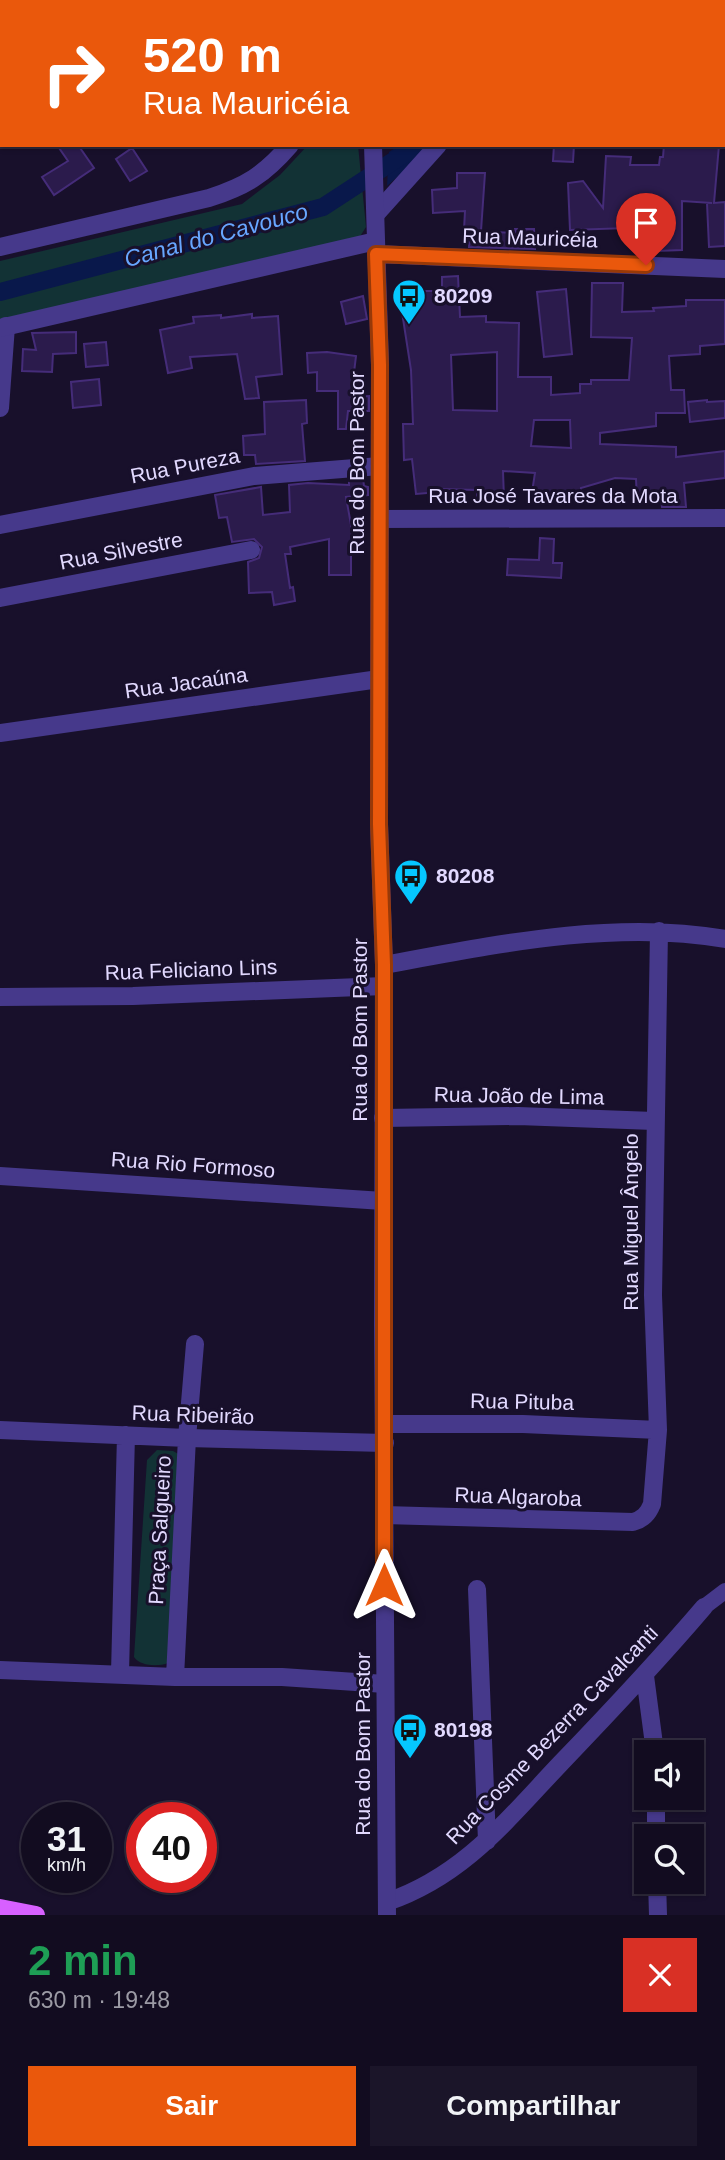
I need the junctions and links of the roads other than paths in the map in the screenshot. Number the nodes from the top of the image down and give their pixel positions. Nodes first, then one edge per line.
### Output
1 (373, 147) edge
2 (436, 147) edge
3 (273, 153) edge
4 (376, 208) junction
5 (0, 247) edge
6 (376, 247) junction
7 (725, 268) edge
8 (3, 327) edge
9 (0, 408) edge
10 (380, 466) junction
11 (725, 518) edge
12 (380, 519) junction
13 (0, 525) edge
14 (251, 550) dead end
15 (0, 598) edge
16 (379, 679) junction
17 (0, 733) edge
18 (659, 931) junction
19 (725, 939) edge
20 (384, 965) junction
21 (384, 986) junction
22 (0, 997) edge
23 (383, 1118) junction
24 (654, 1121) junction
25 (0, 1176) edge
26 (383, 1201) junction
27 (195, 1344) dead end
28 (384, 1424) junction
29 (0, 1430) edge
30 (658, 1430) junction
31 (126, 1435) junction
32 (187, 1438) junction
33 (385, 1443) junction
34 (648, 1513) joint
35 (384, 1515) junction
36 (477, 1589) dead end
37 (725, 1591) edge
38 (705, 1607) joint
39 (0, 1670) edge
40 (120, 1673) junction
41 (645, 1676) junction
42 (175, 1677) junction
43 (385, 1684) junction
44 (653, 1740) edge
45 (486, 1841) junction
46 (657, 1894) edge
47 (0, 1908) edge
48 (387, 1909) edge
49 (36, 1915) edge
50 (658, 1915) edge

1 - 4 street, Rua do Bom Pastor
2 - 4 street
3 - 5 street
4 - 6 street, Rua do Bom Pastor
6 - 7 street, Rua Mauricéia
6 - 8 street, Rua Mauricéia
6 - 10 street, Rua do Bom Pastor
8 - 9 street
10 - 12 street, Rua do Bom Pastor
10 - 13 street, Rua Pureza
11 - 12 street, Rua José Tavares da Mota
12 - 16 street, Rua do Bom Pastor
14 - 15 street, Rua Silvestre
16 - 17 street, Rua Jacaúna
16 - 20 street, Rua do Bom Pastor
18 - 19 street
18 - 20 street
18 - 24 street, Rua Miguel Ângelo
20 - 21 street, Rua do Bom Pastor
21 - 22 street, Rua Feliciano Lins
21 - 23 street, Rua do Bom Pastor
23 - 24 street, Rua João de Lima
23 - 26 street, Rua do Bom Pastor
24 - 30 street, Rua Miguel Ângelo
25 - 26 street, Rua Rio Formoso
26 - 28 street, Rua do Bom Pastor
27 - 32 street, Praça Salgueiro
28 - 30 street, Rua Pituba
28 - 33 street, Rua do Bom Pastor
29 - 31 street, Rua Ribeirão
30 - 34 street, Rua Miguel Ângelo
31 - 32 street, Rua Ribeirão
31 - 40 street, Praça Salgueiro
32 - 33 street, Rua Ribeirão
32 - 42 street, Praça Salgueiro
33 - 35 street, Rua do Bom Pastor
34 - 35 street, Rua Algaroba
35 - 43 street, Rua do Bom Pastor
36 - 45 street
37 - 38 street
38 - 41 street, Rua Cosme Bezerra Cavalcanti
39 - 40 street
40 - 42 street
41 - 44 street
41 - 45 street, Rua Cosme Bezerra Cavalcanti
42 - 43 street
43 - 48 street, Rua do Bom Pastor
45 - 48 street, Rua Cosme Bezerra Cavalcanti
46 - 50 street
47 - 49 main road

